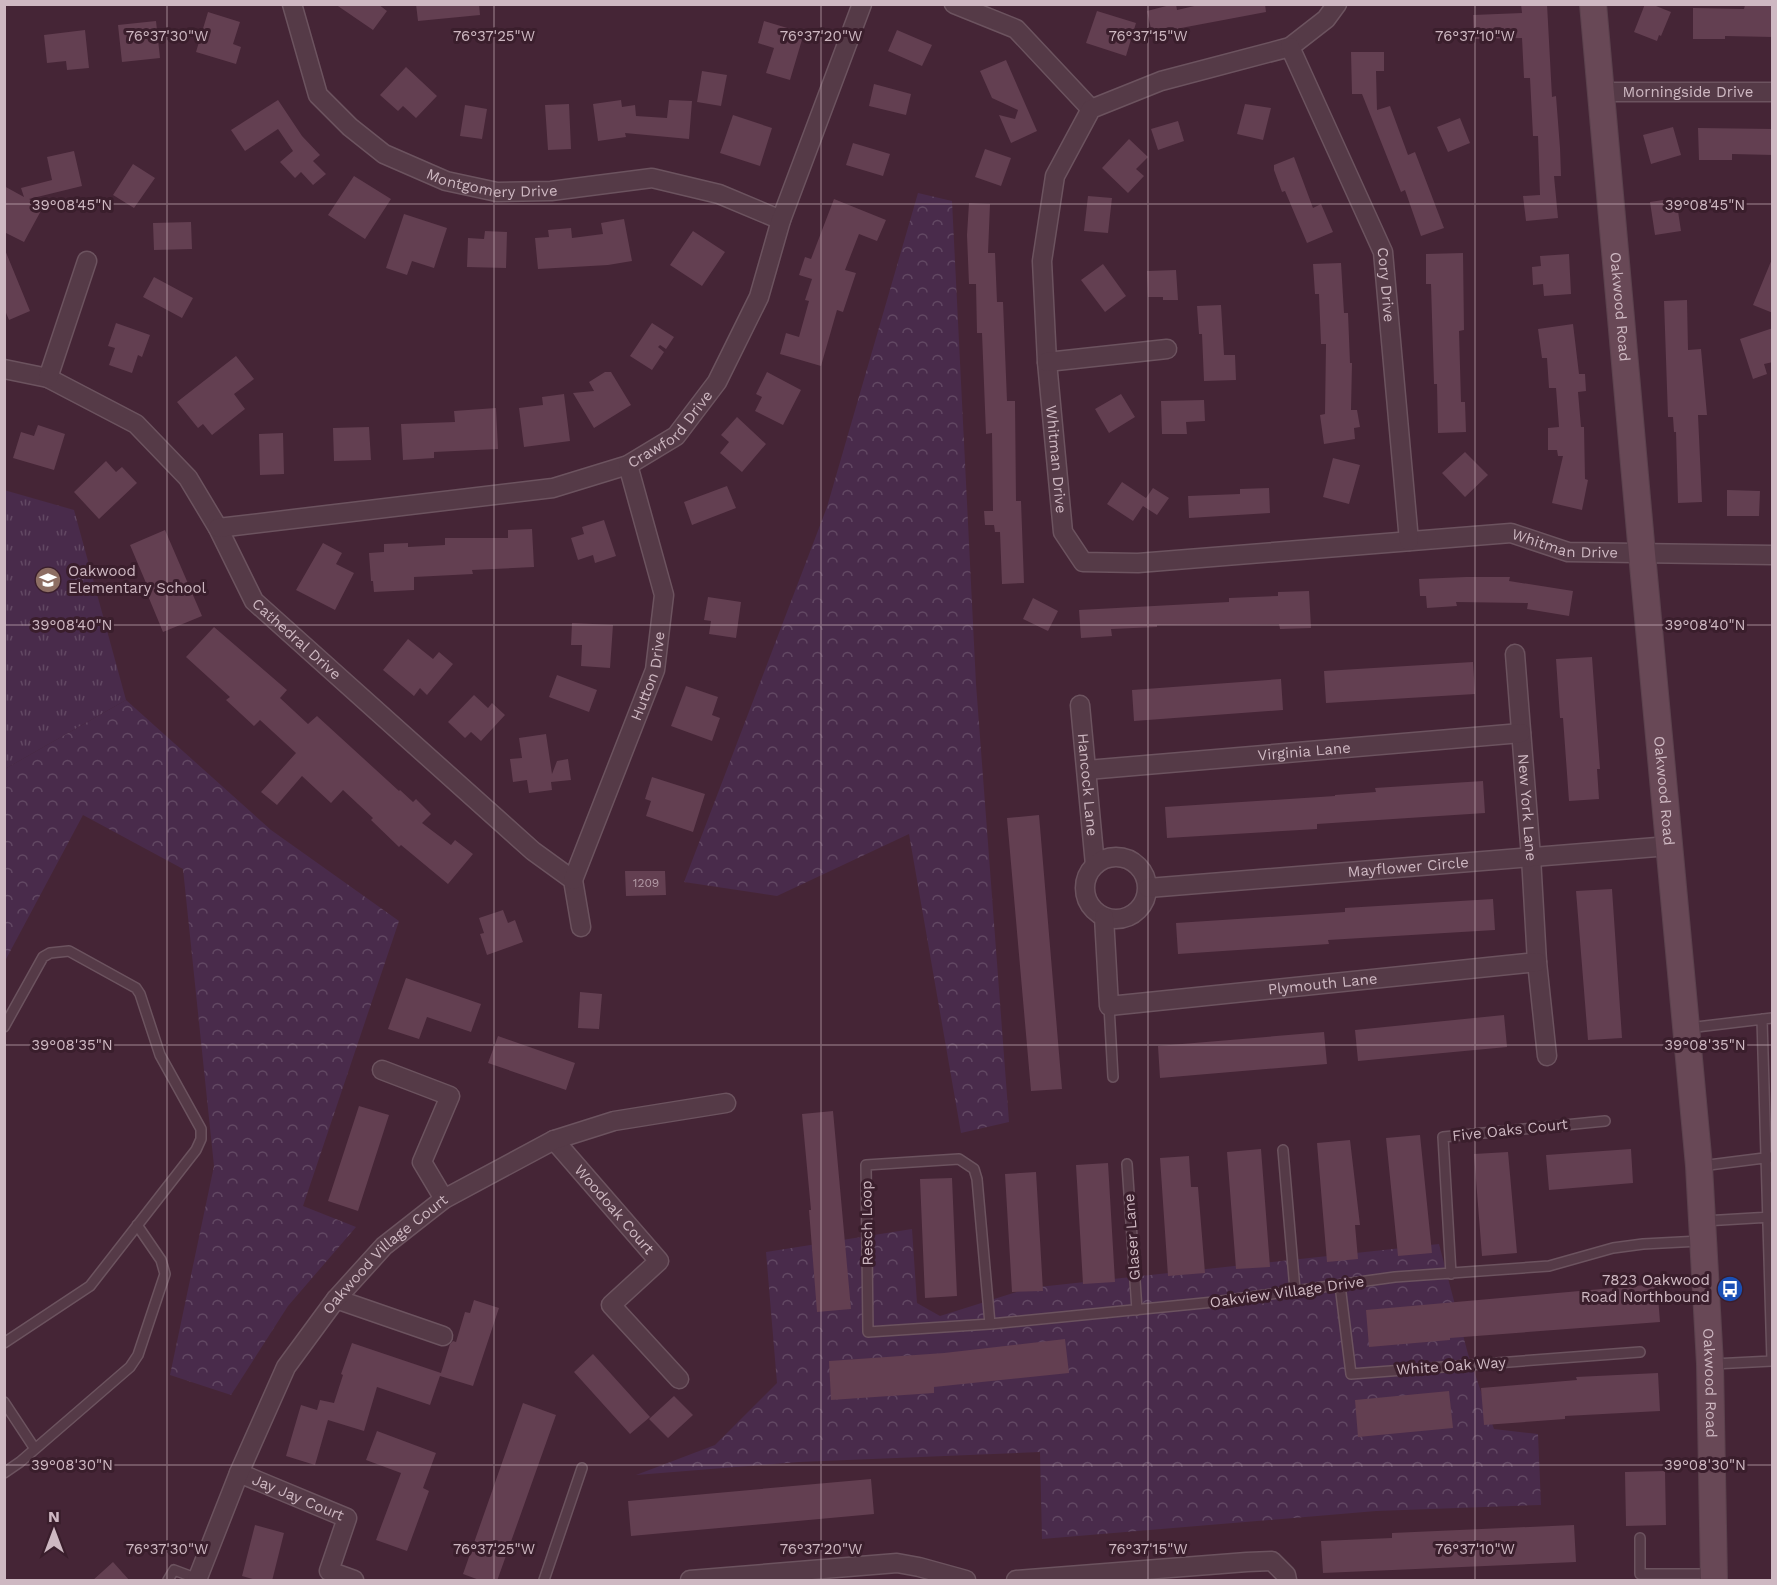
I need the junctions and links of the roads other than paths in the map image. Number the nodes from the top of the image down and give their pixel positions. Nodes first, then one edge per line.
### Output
1 (292, 4) edge
2 (862, 4) edge
3 (954, 4) edge
4 (1337, 4) edge
5 (1593, 4) edge
6 (1290, 47) junction
7 (1602, 92) junction
8 (1773, 92) edge
9 (1090, 109) junction
10 (781, 220) junction
11 (87, 261) dead end
12 (1167, 350) dead end
13 (1047, 362) junction
14 (4, 369) edge
15 (48, 378) junction
16 (627, 465) junction
17 (218, 528) junction
18 (1409, 542) junction
19 (1642, 555) junction
20 (1773, 555) edge
21 (1515, 654) dead end
22 (1080, 705) dead end
23 (1521, 733) junction
24 (1088, 770) junction
25 (1670, 846) junction
26 (1532, 857) junction
27 (1095, 865) junction
28 (573, 880) junction
29 (1148, 888) junction
30 (1104, 917) junction
31 (581, 927) dead end
32 (1537, 963) junction
33 (1109, 1006) junction
34 (1773, 1018) edge
35 (1762, 1019) junction
36 (4, 1027) edge
37 (1686, 1028) junction
38 (1547, 1056) dead end
39 (382, 1070) dead end
40 (1113, 1077) dead end
41 (726, 1102) dead end
42 (1605, 1121) dead end
43 (554, 1140) junction
44 (1283, 1150) dead end
45 (1769, 1158) edge
46 (1127, 1164) dead end
47 (1699, 1166) junction
48 (444, 1199) junction
49 (1770, 1217) edge
50 (137, 1225) junction
51 (1702, 1231) junction
52 (1451, 1274) junction
53 (1340, 1285) junction
54 (1295, 1290) junction
55 (336, 1299) junction
56 (1137, 1310) junction
57 (990, 1324) junction
58 (868, 1332) joint
59 (443, 1336) dead end
60 (4, 1343) edge
61 (1640, 1352) dead end
62 (1772, 1360) edge
63 (1710, 1364) junction
64 (679, 1379) dead end
65 (4, 1402) edge
66 (35, 1449) junction
67 (582, 1468) dead end
68 (4, 1473) edge
69 (239, 1473) junction
70 (1640, 1538) dead end
71 (1714, 1577) edge
72 (198, 1580) edge
73 (168, 1581) edge
74 (354, 1581) edge
75 (544, 1581) edge
76 (690, 1581) edge
77 (966, 1581) edge
78 (1016, 1581) edge
79 (1287, 1581) edge

1 - 10 street, Montgomery Drive
2 - 10 street, Crawford Drive
3 - 9 street
4 - 6 street
5 - 7 street, Oakwood Road
6 - 9 street
6 - 18 street, Cory Drive
7 - 8 street, Morningside Drive
7 - 19 street, Oakwood Road
9 - 13 street, Whitman Drive
10 - 16 street, Crawford Drive
11 - 15 street
12 - 13 street
13 - 18 street, Whitman Drive
14 - 15 street, Cathedral Drive
15 - 17 street, Cathedral Drive
16 - 17 street, Crawford Drive
16 - 28 street, Hutton Drive
17 - 28 street, Cathedral Drive
18 - 19 street, Whitman Drive
19 - 20 street, Whitman Drive
19 - 25 street, Oakwood Road
21 - 23 street, New York Lane
22 - 24 street, Hancock Lane
23 - 24 street, Virginia Lane
23 - 26 street, New York Lane
24 - 27 street, Hancock Lane
25 - 26 street, Mayflower Circle
25 - 37 street, Oakwood Road
26 - 29 street, Mayflower Circle
26 - 32 street, New York Lane
27 - 29 street
27 - 30 street, Hancock Lane
28 - 31 street
29 - 30 street
30 - 33 street
32 - 33 street, Plymouth Lane
32 - 38 street, New York Lane
33 - 40 lane
34 - 35 lane
35 - 37 lane
35 - 45 lane
36 - 50 lane
37 - 47 street, Oakwood Road
39 - 48 street
41 - 43 street, Oakwood Village Court
42 - 52 lane, Five Oaks Court
43 - 48 street, Oakwood Village Court
43 - 64 street, Woodoak Court
44 - 54 lane
45 - 47 lane
45 - 49 lane
46 - 56 lane, Glaser Lane
47 - 51 street, Oakwood Road
48 - 55 street, Oakwood Village Court
49 - 51 lane, Oakview Village Drive
49 - 62 lane
50 - 60 lane
50 - 66 lane
51 - 52 lane, Oakview Village Drive
51 - 63 street, Oakwood Road
52 - 53 lane, Oakview Village Drive
53 - 54 lane, Oakview Village Drive
53 - 61 lane, White Oak Way
54 - 56 lane, Oakview Village Drive
55 - 59 street
55 - 69 street, Oakwood Village Court
56 - 57 lane, Oakview Village Drive
57 - 58 lane, Oakview Village Drive
57 - 58 lane, Resch Loop
62 - 63 lane
63 - 71 street, Oakwood Road
65 - 66 lane
66 - 68 lane
67 - 75 lane
69 - 72 street, Oakwood Village Court
69 - 74 street, Jay Jay Court
70 - 71 lane
72 - 73 lane
76 - 77 street
78 - 79 street

